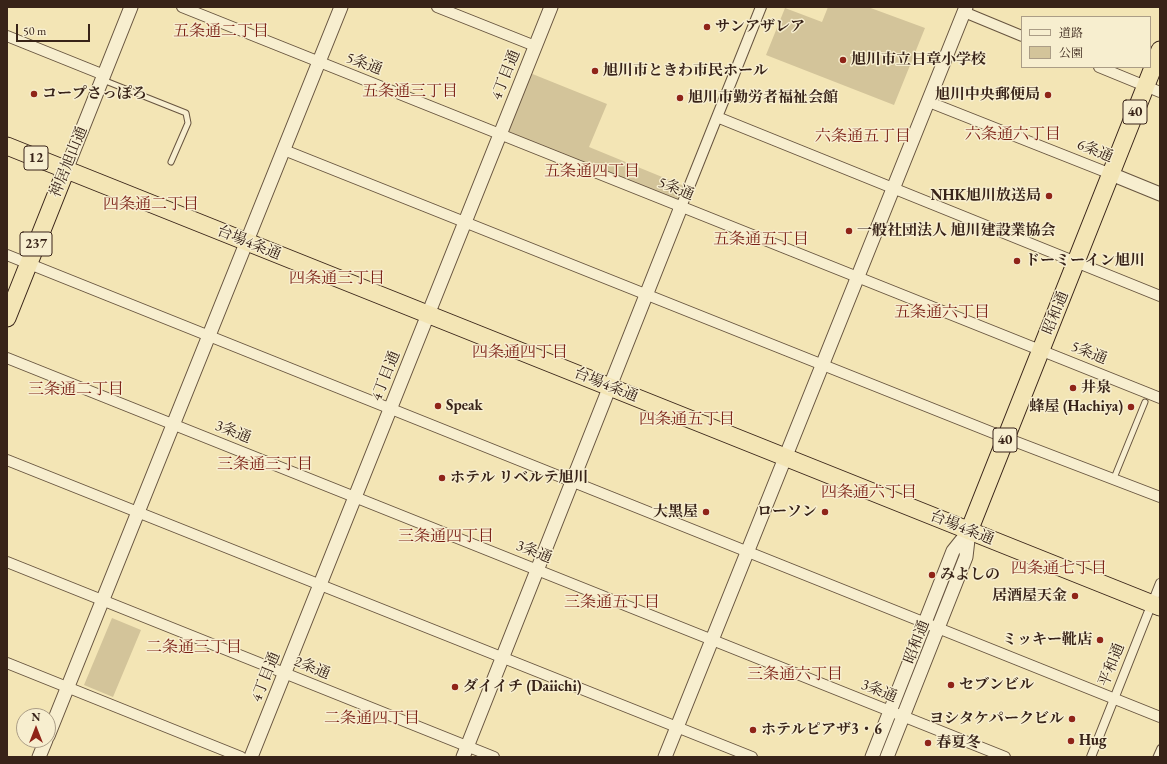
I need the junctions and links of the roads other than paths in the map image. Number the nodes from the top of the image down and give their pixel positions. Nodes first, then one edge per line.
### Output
1 (131, 7) edge
2 (182, 7) edge
3 (341, 7) edge
4 (437, 7) edge
5 (551, 7) edge
6 (761, 7) edge
7 (965, 10) edge
8 (7, 36) edge
9 (1021, 36) edge
10 (535, 46) junction
11 (1160, 50) edge
12 (319, 62) junction
13 (1101, 68) edge
14 (103, 77) junction
15 (1153, 89) edge
16 (929, 102) junction
17 (717, 117) junction
18 (500, 133) junction
19 (7, 146) edge
20 (284, 150) junction
21 (171, 162) dead end
22 (66, 170) junction
23 (1110, 174) junction
24 (894, 190) junction
25 (1160, 194) edge
26 (681, 207) junction
27 (465, 222) junction
28 (247, 242) junction
29 (7, 255) edge
30 (1076, 262) junction
31 (28, 264) junction
32 (858, 278) junction
33 (646, 295) junction
34 (1160, 296) edge
35 (428, 314) junction
36 (7, 318) edge
37 (208, 335) junction
38 (1041, 350) junction
39 (7, 358) edge
40 (822, 365) junction
41 (610, 387) junction
42 (1160, 398) edge
43 (1145, 402) dead end
44 (390, 408) junction
45 (173, 424) junction
46 (1006, 438) junction
47 (785, 457) junction
48 (7, 460) edge
49 (1114, 478) junction
50 (572, 480) junction
51 (355, 497) junction
52 (1160, 497) edge
53 (138, 512) junction
54 (969, 531) junction
55 (749, 551) junction
56 (7, 562) edge
57 (537, 570) junction
58 (1160, 583) edge
59 (320, 584) junction
60 (102, 600) junction
61 (1156, 605) edge
62 (925, 622) junction
63 (938, 627) junction
64 (713, 640) junction
65 (502, 657) junction
66 (7, 663) edge
67 (285, 673) junction
68 (68, 688) junction
69 (1114, 698) junction
70 (890, 711) junction
71 (903, 716) junction
72 (56, 717) edge
73 (1160, 717) edge
74 (678, 727) junction
75 (1160, 748) edge
76 (465, 752) edge
77 (241, 757) edge
78 (251, 757) edge
79 (494, 757) edge
80 (665, 757) edge
81 (752, 757) edge
82 (872, 757) edge
83 (887, 757) edge
84 (1005, 757) edge
85 (1090, 757) edge
86 (1156, 757) edge

1 - 14 street, 神居旭山通
2 - 12 street, 5条通
3 - 12 street
4 - 10 street
5 - 10 street, 4丁目通
6 - 17 street
7 - 9 street
7 - 16 street
8 - 14 street
10 - 18 street, 4丁目通
11 - 15 highway, 昭和通 / 40
12 - 18 street, 5条通
12 - 20 street
13 - 15 street
14 - 21 lane
14 - 22 street, 神居旭山通
15 - 23 highway, 昭和通 / 40
16 - 23 street, 6条通
16 - 24 street
17 - 24 street
17 - 26 street
18 - 26 street, 5条通
18 - 27 street, 4丁目通
19 - 22 highway, 台場4条通 / 12
20 - 27 street
20 - 28 street
22 - 28 highway, 台場4条通 / 12
22 - 31 highway, 神居旭山通 / 237
23 - 25 street, 6条通
23 - 30 highway, 昭和通 / 40
24 - 30 street
24 - 32 street
26 - 32 street, 5条通
26 - 33 street
27 - 33 street
27 - 35 street, 4丁目通
28 - 35 highway, 台場4条通 / 12
28 - 37 street
29 - 31 street
30 - 34 street
30 - 38 highway, 昭和通 / 40
31 - 36 highway, 神居旭山通 / 237
31 - 37 street
32 - 38 street, 5条通
32 - 40 street
33 - 40 street
33 - 41 street
35 - 41 highway, 台場4条通 / 12
35 - 44 street, 4丁目通
37 - 44 street
37 - 45 street
38 - 42 street, 5条通
38 - 46 highway, 昭和通 / 40
39 - 45 street, 3条通
40 - 46 street
40 - 47 street
41 - 47 highway, 台場4条通 / 12
41 - 50 street
43 - 49 lane
44 - 50 street
44 - 51 street, 4丁目通
45 - 51 street, 3条通
45 - 53 street
46 - 49 street
46 - 54 highway, 昭和通 / 40
47 - 54 highway, 台場4条通 / 12
47 - 55 street
48 - 53 street
49 - 52 street
50 - 55 street
50 - 57 street
51 - 57 street, 3条通
51 - 59 street, 4丁目通
53 - 59 street
53 - 60 street
54 - 61 highway, 台場4条通 / 12
54 - 62 street, 昭和通
54 - 63 street, 昭和通
55 - 62 street
55 - 64 street
56 - 60 street, 2条通
57 - 64 street, 3条通
57 - 65 street
58 - 61 street, 平和通
59 - 65 street
59 - 67 street, 4丁目通
60 - 67 street, 2条通
60 - 68 street
61 - 69 street, 平和通
62 - 63 street
62 - 70 street, 昭和通
63 - 69 street
63 - 71 street, 昭和通
64 - 70 street, 3条通
64 - 74 street
65 - 74 street
65 - 76 street
66 - 68 street
67 - 76 street, 2条通
67 - 78 street, 4丁目通
68 - 72 street
68 - 77 street
69 - 73 street
69 - 85 street, 平和通
70 - 71 street, 3条通
70 - 82 street, 昭和通
71 - 83 street, 昭和通
71 - 84 street, 3条通
74 - 80 street
74 - 81 street
75 - 86 lane
76 - 79 street, 2条通

